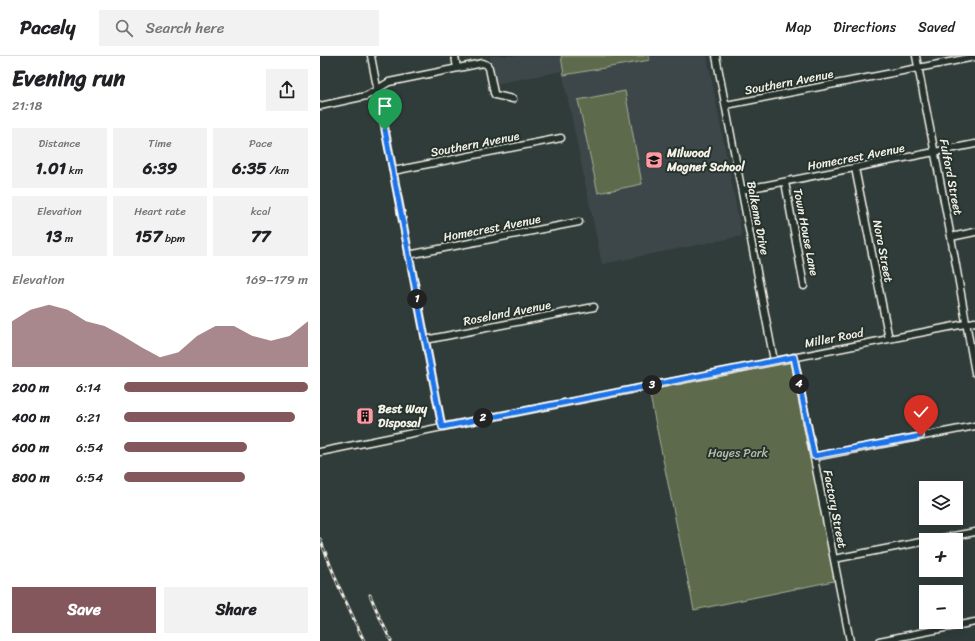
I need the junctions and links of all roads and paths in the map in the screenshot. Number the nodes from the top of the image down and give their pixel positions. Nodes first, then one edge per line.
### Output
1 (371, 56) edge
2 (455, 56) edge
3 (716, 56) edge
4 (916, 56) edge
5 (975, 57) edge
6 (457, 68) junction
7 (918, 68) junction
8 (377, 89) junction
9 (513, 99) dead end
10 (726, 105) junction
11 (320, 106) edge
12 (561, 138) dead end
13 (975, 144) edge
14 (935, 152) junction
15 (855, 168) junction
16 (393, 171) junction
17 (785, 182) junction
18 (742, 190) junction
19 (580, 222) dead end
20 (975, 232) edge
21 (951, 237) junction
22 (408, 255) junction
23 (804, 286) dead end
24 (594, 307) dead end
25 (975, 322) edge
26 (966, 324) junction
27 (889, 339) junction
28 (425, 340) junction
29 (794, 357) junction
30 (774, 361) junction
31 (975, 372) edge
32 (975, 426) edge
33 (442, 427) junction
34 (320, 452) edge
35 (814, 456) junction
36 (975, 532) edge
37 (963, 534) edge
38 (919, 542) edge
39 (834, 560) junction
40 (975, 622) edge
41 (850, 641) edge
42 (879, 641) edge

1 - 8 street
2 - 6 street
3 - 10 street, Balkema Drive
4 - 7 street, Fulford Street
5 - 7 street, Southern Avenue
6 - 8 street
6 - 9 street
7 - 10 street, Southern Avenue
7 - 14 street, Fulford Street
8 - 11 street
8 - 16 street
10 - 18 street, Balkema Drive
12 - 16 street, Southern Avenue
13 - 14 street, Homecrest Avenue
14 - 15 street, Homecrest Avenue
14 - 21 street, Fulford Street
15 - 17 street, Homecrest Avenue
15 - 27 street, Nora Street
16 - 22 street
17 - 18 street, Homecrest Avenue
17 - 23 street, Town House Lane
18 - 30 street, Balkema Drive
19 - 22 street, Homecrest Avenue
20 - 21 street
21 - 26 street, Fulford Street
22 - 28 street
24 - 28 street, Roseland Avenue
25 - 26 street, Miller Road
26 - 27 street, Miller Road
26 - 31 street, Fulford Street
27 - 29 street, Miller Road
28 - 33 street
29 - 30 street, Miller Road
29 - 35 street, Factory Street
30 - 33 street, Miller Road
32 - 35 street
33 - 34 street, Miller Road
35 - 39 street, Factory Street
36 - 37 street
38 - 39 street
39 - 41 street, Factory Street
40 - 42 street

